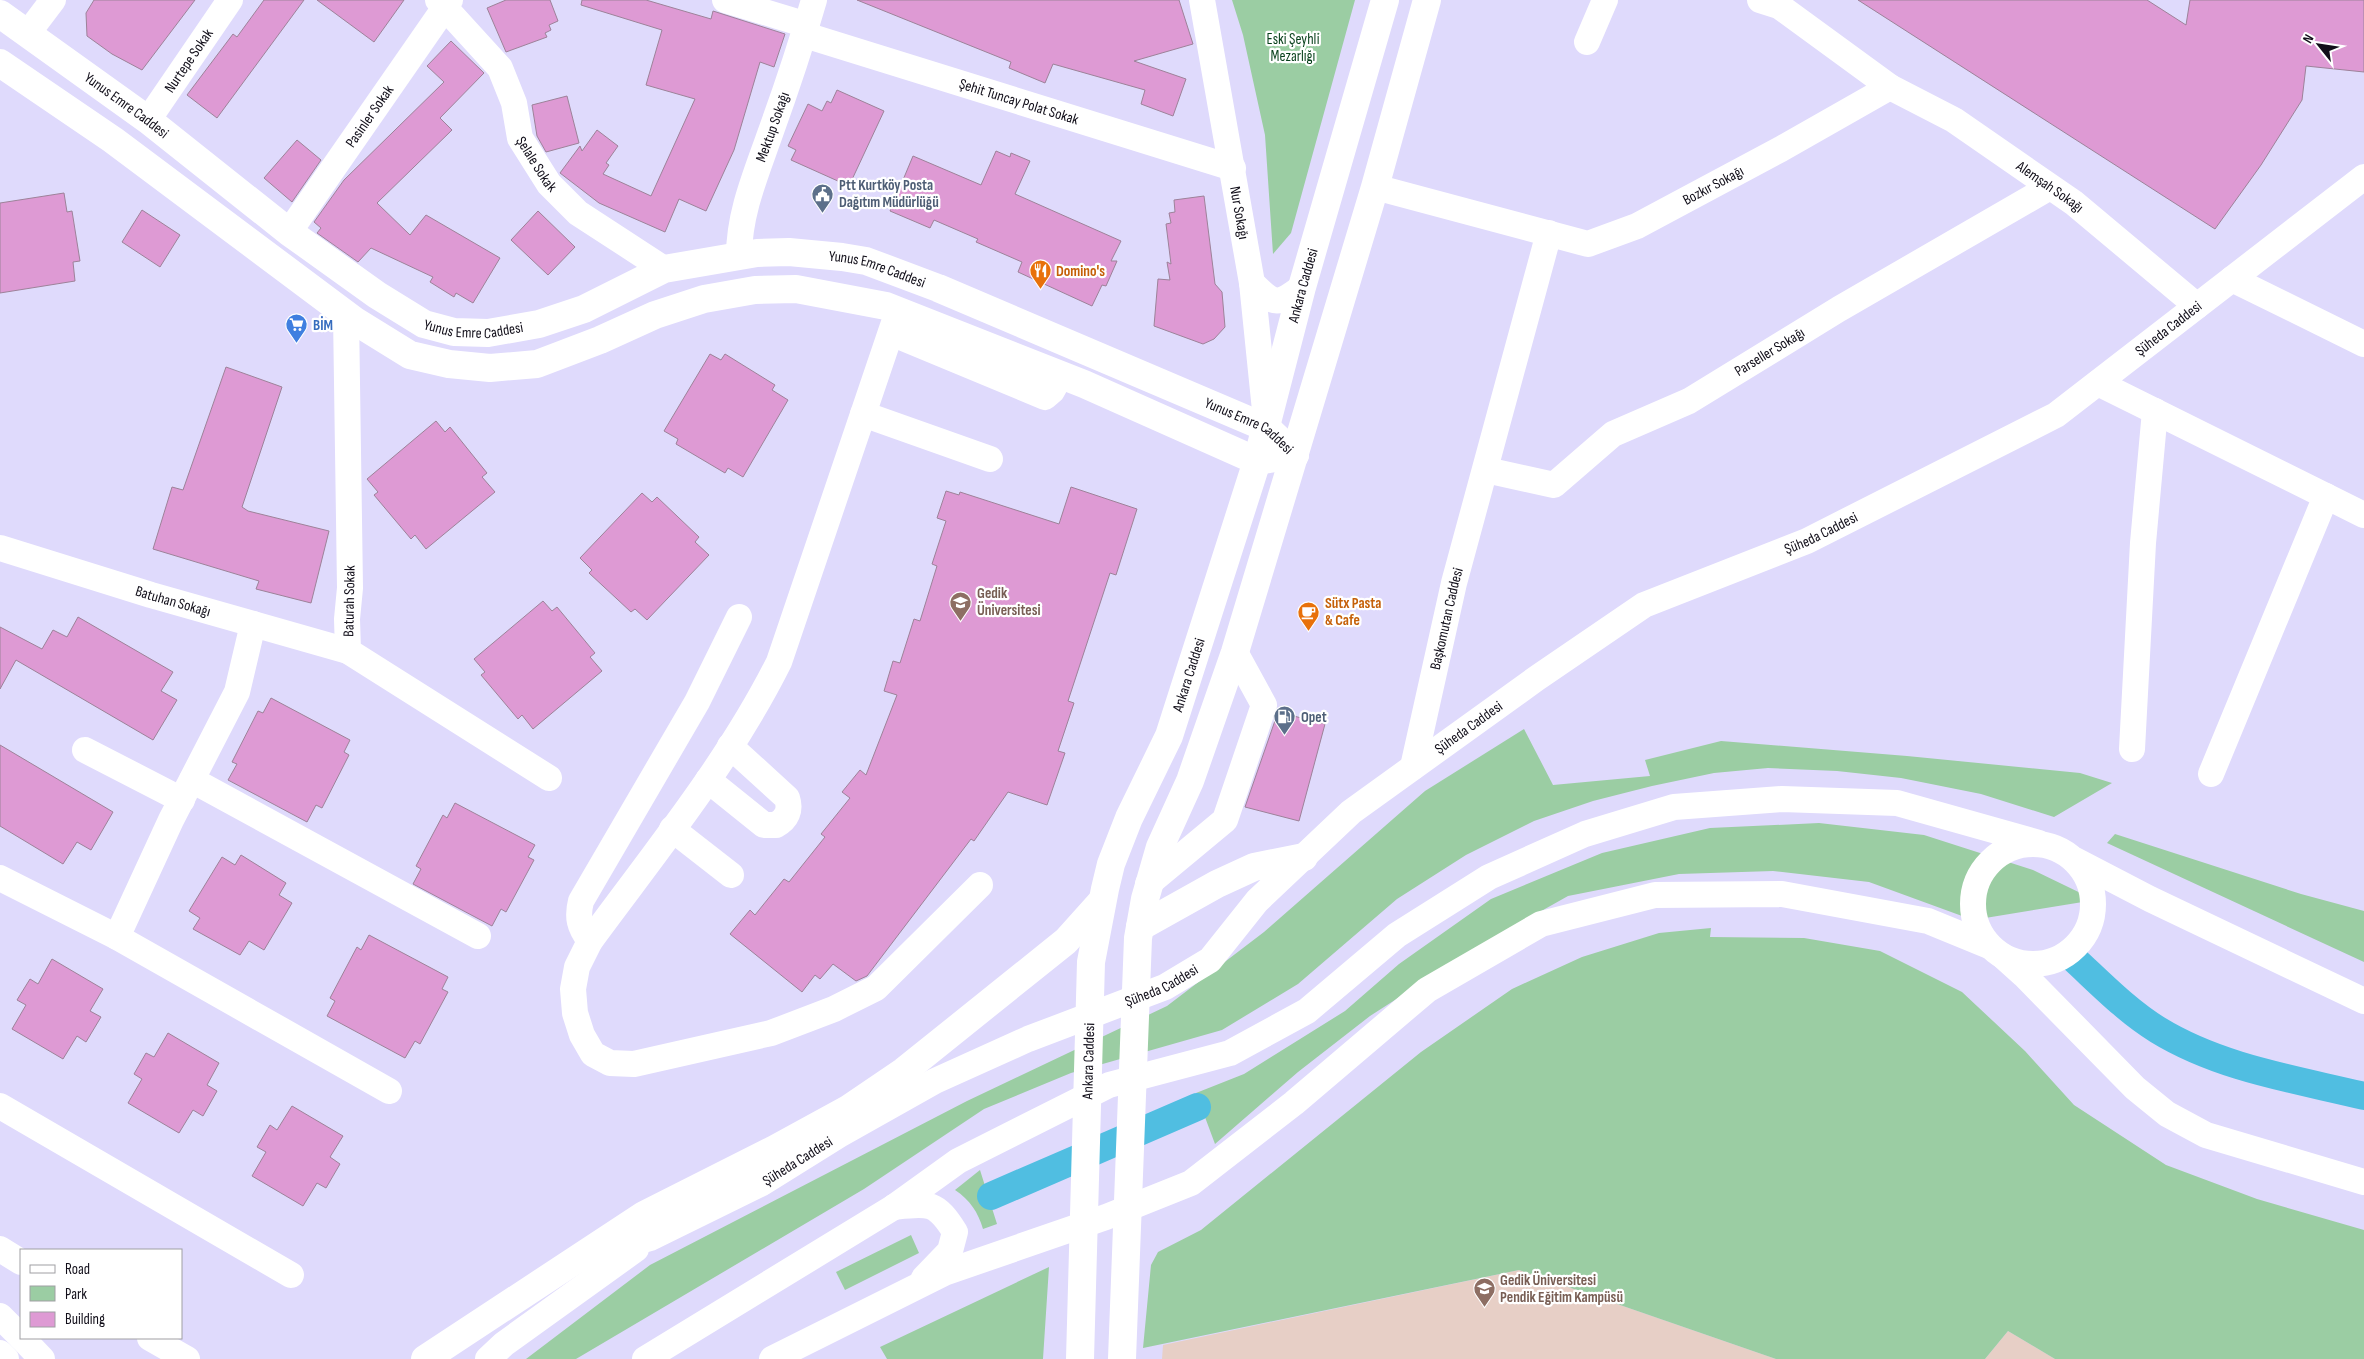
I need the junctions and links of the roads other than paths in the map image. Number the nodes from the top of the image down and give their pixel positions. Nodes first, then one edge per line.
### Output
1 (53, 0) edge
2 (230, 0) edge
3 (726, 0) edge
4 (814, 0) edge
5 (1202, 0) edge
6 (1385, 0) edge
7 (1428, 0) edge
8 (1605, 0) edge
9 (1760, 0) edge
10 (445, 3) edge
11 (0, 14) edge
12 (806, 30) junction
13 (28, 33) junction
14 (1587, 42) dead end
15 (0, 63) edge
16 (1890, 87) junction
17 (148, 120) junction
18 (1233, 168) junction
19 (2364, 177) edge
20 (1375, 187) junction
21 (2050, 187) junction
22 (289, 232) junction
23 (1549, 233) junction
24 (739, 256) junction
25 (664, 268) junction
26 (2232, 279) junction
27 (1252, 283) junction
28 (1302, 287) junction
29 (2197, 306) junction
30 (346, 314) junction
31 (895, 322) junction
32 (2364, 344) edge
33 (2098, 383) junction
34 (2155, 411) junction
35 (863, 414) junction
36 (1267, 428) junction
37 (1295, 454) junction
38 (990, 459) dead end
39 (1256, 461) junction
40 (1486, 470) junction
41 (2326, 496) junction
42 (2364, 516) edge
43 (0, 548) edge
44 (739, 617) dead end
45 (253, 624) junction
46 (348, 650) junction
47 (1234, 652) junction
48 (730, 746) junction
49 (85, 750) dead end
50 (2132, 750) dead end
51 (1414, 767) junction
52 (2210, 774) dead end
53 (549, 778) dead end
54 (708, 780) junction
55 (187, 790) junction
56 (672, 829) junction
57 (2039, 843) junction
58 (1304, 857) junction
59 (2075, 860) junction
60 (731, 875) dead end
61 (0, 878) edge
62 (1148, 884) junction
63 (980, 885) dead end
64 (1102, 901) junction
65 (1140, 927) junction
66 (478, 936) dead end
67 (117, 937) junction
68 (590, 940) junction
69 (1997, 952) junction
70 (2364, 1001) edge
71 (389, 1091) dead end
72 (0, 1106) edge
73 (2364, 1182) edge
74 (894, 1207) junction
75 (650, 1238) junction
76 (0, 1249) edge
77 (572, 1260) junction
78 (20, 1261) edge
79 (291, 1275) dead end
80 (915, 1288) junction
81 (1, 1317) edge
82 (20, 1336) edge
83 (23, 1339) edge
84 (152, 1339) edge
85 (0, 1353) edge
86 (1080, 1353) edge
87 (6, 1359) edge
88 (42, 1359) edge
89 (187, 1359) edge
90 (424, 1359) edge
91 (488, 1359) edge
92 (645, 1359) edge
93 (772, 1359) edge
94 (1122, 1359) edge

1 - 13 street
2 - 17 street, Nurtepe Sokak
3 - 12 street, Şehit Tuncay Polat Sokak
4 - 12 street, Mektup Sokağı
5 - 18 street, Nur Sokağı
6 - 28 main road, Ankara Caddesi
7 - 20 main road
8 - 14 street
9 - 16 street
10 - 22 street, Pasinler Sokak
10 - 25 street, Şelale Sokak
11 - 13 main road, Yunus Emre Caddesi
12 - 18 street, Şehit Tuncay Polat Sokak
12 - 24 street, Mektup Sokağı
13 - 17 main road, Yunus Emre Caddesi
15 - 30 main road, Yunus Emre Caddesi
16 - 21 street, Alemşah Sokağı
16 - 23 street, Bozkır Sokağı
17 - 22 main road, Yunus Emre Caddesi
18 - 27 street, Nur Sokağı
19 - 26 street, Şüheda Caddesi
20 - 23 street, Bozkır Sokağı
20 - 37 main road
21 - 29 street, Alemşah Sokağı
21 - 40 street, Parseller Sokağı
22 - 25 main road, Yunus Emre Caddesi
23 - 40 street, Başkomutan Caddesi
24 - 25 main road, Yunus Emre Caddesi
24 - 36 main road, Yunus Emre Caddesi
26 - 29 street, Şüheda Caddesi
26 - 32 street
27 - 28 street
27 - 36 street, Nur Sokağı
28 - 36 main road, Ankara Caddesi
29 - 33 street, Şüheda Caddesi
30 - 31 main road, Yunus Emre Caddesi
30 - 46 street, Baturah Sokak
31 - 35 street
31 - 39 main road, Yunus Emre Caddesi
33 - 34 street
33 - 51 street, Şüheda Caddesi
34 - 41 street
34 - 50 street
35 - 38 street
35 - 48 street
36 - 37 main road, Yunus Emre Caddesi
36 - 39 main road, Ankara Caddesi
37 - 39 main road, Yunus Emre Caddesi
37 - 47 main road
39 - 64 main road, Ankara Caddesi
40 - 51 street, Başkomutan Caddesi
41 - 42 street
41 - 52 street
43 - 45 street, Batuhan Sokağı
44 - 68 street
45 - 46 street, Batuhan Sokağı
45 - 55 street
46 - 53 street, Baturah Sokak
47 - 62 main road
47 - 62 street
48 - 54 street
48 - 54 street
49 - 55 street
51 - 58 street, Şüheda Caddesi
54 - 56 street
55 - 66 street
55 - 67 street
56 - 60 street
56 - 68 street
57 - 59 street
57 - 69 street
57 - 74 street
58 - 65 main road
58 - 75 street, Şüheda Caddesi
59 - 69 street
59 - 70 street
61 - 67 street
62 - 65 main road
63 - 68 street
64 - 77 main road
64 - 86 main road, Ankara Caddesi
65 - 94 main road
67 - 71 street
69 - 73 street
69 - 80 street
72 - 79 street
74 - 80 street
74 - 92 street
75 - 77 street, Şüheda Caddesi
75 - 91 street
76 - 78 street
77 - 90 main road
80 - 93 street
81 - 82 street
83 - 88 street
84 - 89 street
85 - 87 street

